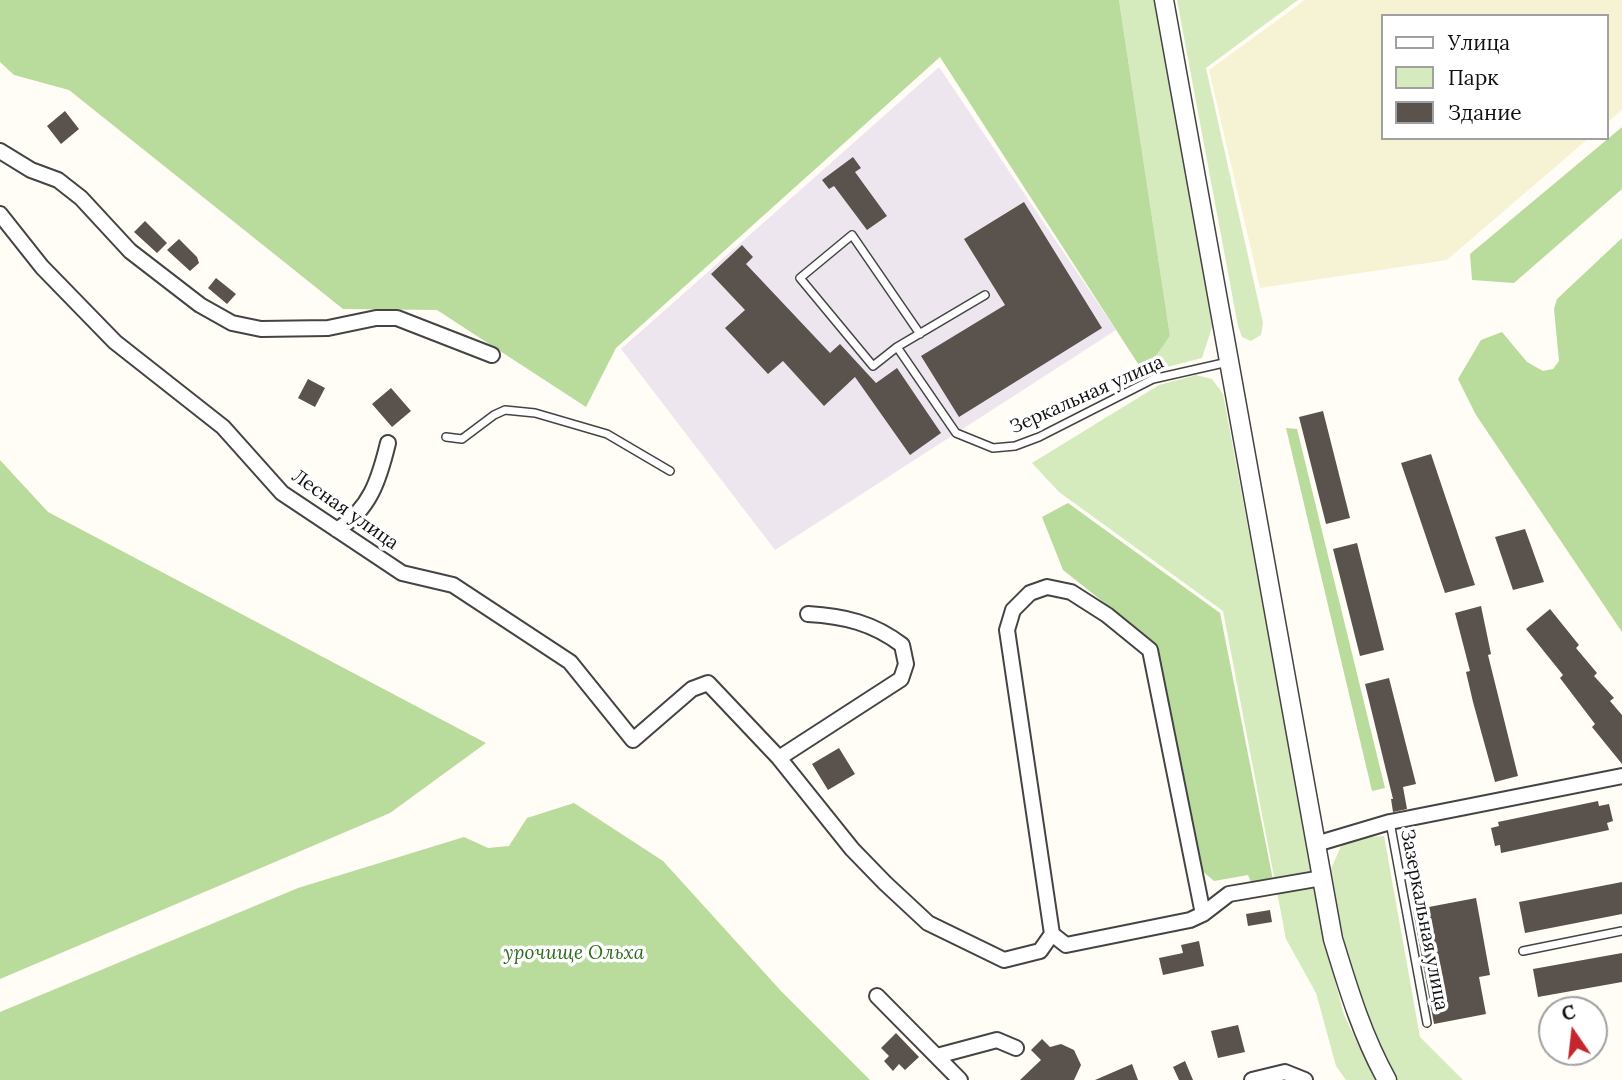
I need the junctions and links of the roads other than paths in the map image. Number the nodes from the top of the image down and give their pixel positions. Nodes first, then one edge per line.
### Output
1 (1164, 0) edge
2 (0, 151) edge
3 (0, 214) edge
4 (985, 295) dead end
5 (919, 334) junction
6 (897, 347) junction
7 (492, 355) dead end
8 (1229, 362) junction
9 (446, 438) dead end
10 (388, 443) dead end
11 (670, 471) dead end
12 (337, 530) junction
13 (808, 614) dead end
14 (779, 758) junction
15 (1622, 776) edge
16 (1390, 822) junction
17 (1316, 844) junction
18 (1322, 878) junction
19 (1203, 914) junction
20 (1622, 930) edge
21 (1052, 934) junction
22 (1523, 951) dead end
23 (877, 996) dead end
24 (1427, 1023) dead end
25 (1016, 1048) dead end
26 (937, 1056) junction
27 (960, 1080) edge
28 (1252, 1080) edge
29 (1305, 1080) edge
30 (1387, 1080) edge

1 - 8 street
2 - 7 street
3 - 12 street, Лесная улица
4 - 5 lane
5 - 6 lane
5 - 6 lane
6 - 8 lane, Зеркальная улица
8 - 17 street
9 - 11 lane
10 - 12 street
12 - 14 street, Лесная улица
13 - 14 street
14 - 21 street
15 - 16 street
16 - 17 street
16 - 24 lane, Зазеркальная улица
17 - 18 street
18 - 19 street
18 - 30 street
19 - 21 street
19 - 21 street
20 - 22 lane
23 - 26 street
25 - 26 street
26 - 27 street
28 - 29 street

